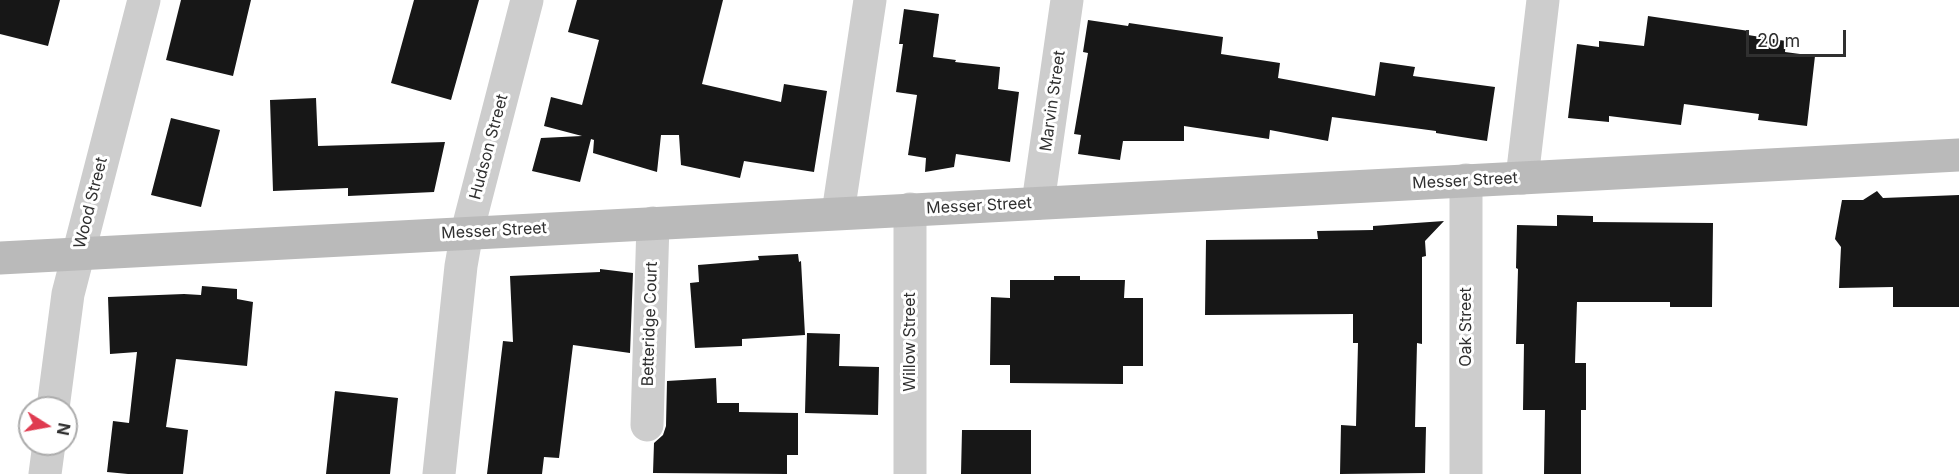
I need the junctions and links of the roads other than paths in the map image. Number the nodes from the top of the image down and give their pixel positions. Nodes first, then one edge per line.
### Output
1 (144, 0) edge
2 (527, 0) edge
3 (870, 0) edge
4 (1067, 0) edge
5 (1543, 0) edge
6 (1959, 155) edge
7 (1522, 177) junction
8 (1466, 180) junction
9 (1038, 203) junction
10 (910, 209) junction
11 (838, 213) junction
12 (653, 223) junction
13 (467, 232) junction
14 (78, 254) junction
15 (0, 258) edge
16 (55, 396) edge
17 (647, 425) dead end
18 (47, 456) edge
19 (45, 474) edge
20 (440, 474) edge
21 (910, 474) edge
22 (1466, 474) edge

1 - 14 street, Wood Street
2 - 13 street, Hudson Street
3 - 11 street
4 - 9 street, Marvin Street
5 - 7 street
6 - 7 street, Messer Street
7 - 8 street, Messer Street
8 - 9 street, Messer Street
8 - 22 street, Oak Street
9 - 10 street, Messer Street
10 - 11 street, Messer Street
10 - 21 street, Willow Street
11 - 12 street, Messer Street
12 - 13 street, Messer Street
12 - 17 street, Betteridge Court
13 - 14 street, Messer Street
13 - 20 street, Hudson Street
14 - 15 street, Messer Street
14 - 16 street, Wood Street
18 - 19 street

